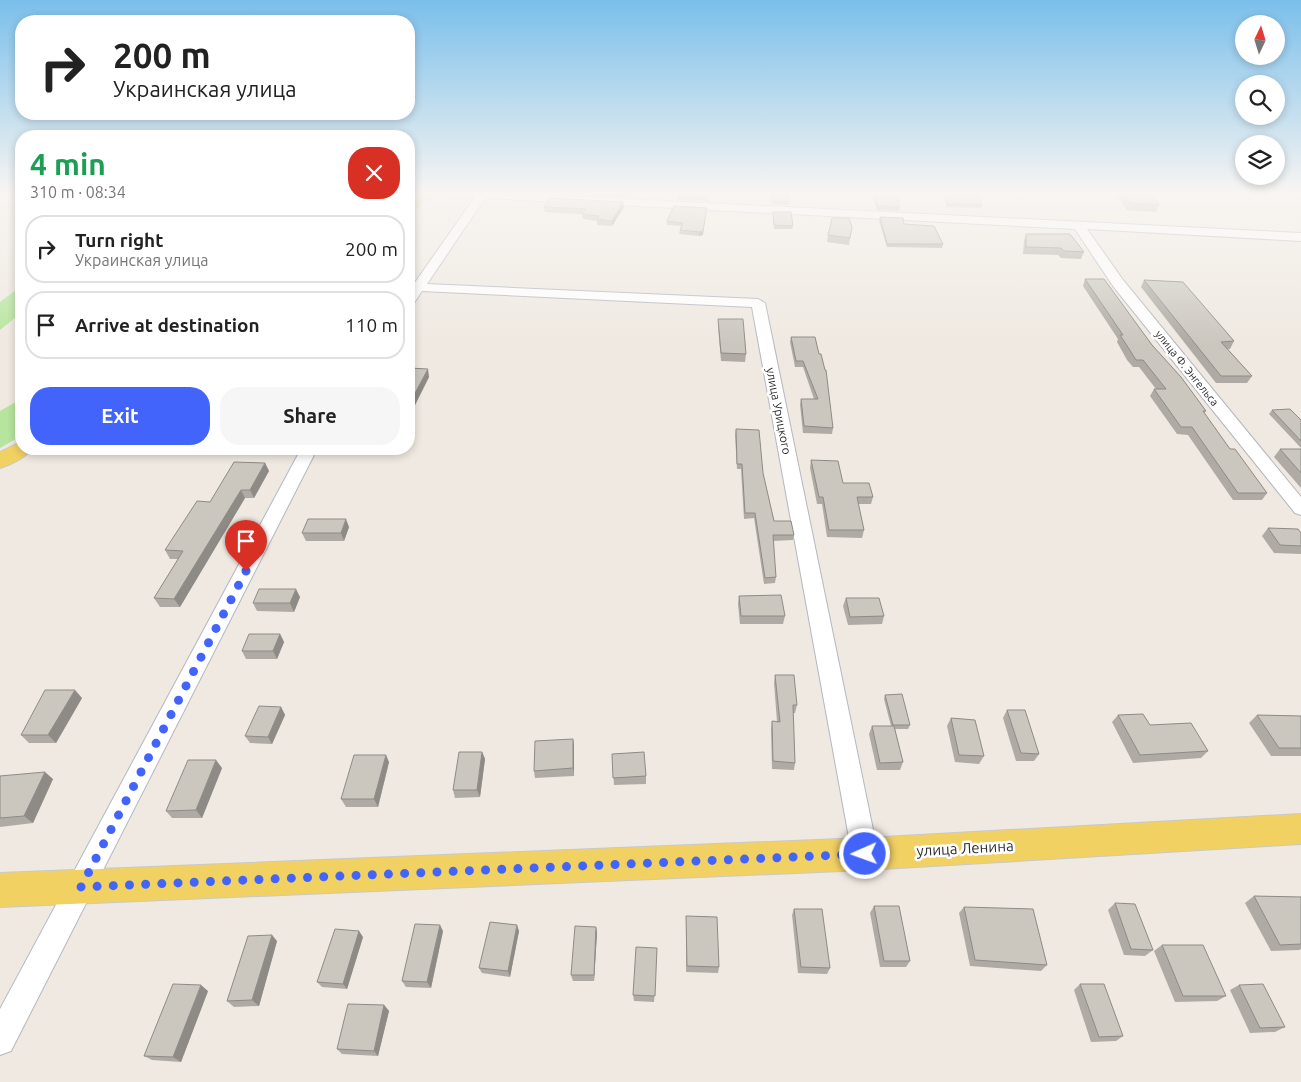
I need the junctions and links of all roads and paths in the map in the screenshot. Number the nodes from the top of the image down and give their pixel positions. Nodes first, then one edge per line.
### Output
1 (448, 243) edge
2 (1091, 243) edge
3 (415, 290) edge
4 (415, 293) edge
5 (15, 452) edge
6 (306, 455) edge
7 (0, 461) edge
8 (1301, 509) edge
9 (1301, 829) edge
10 (865, 854) junction
11 (81, 887) junction
12 (0, 890) edge
13 (0, 1040) edge

1 - 3 street
2 - 8 street, улица Ф. Энгельса
4 - 10 street, улица Урицкого
5 - 7 main road
6 - 11 street
9 - 10 main road, улица Ленина
10 - 11 main road, улица Ленина
11 - 12 main road, улица Ленина
11 - 13 street

